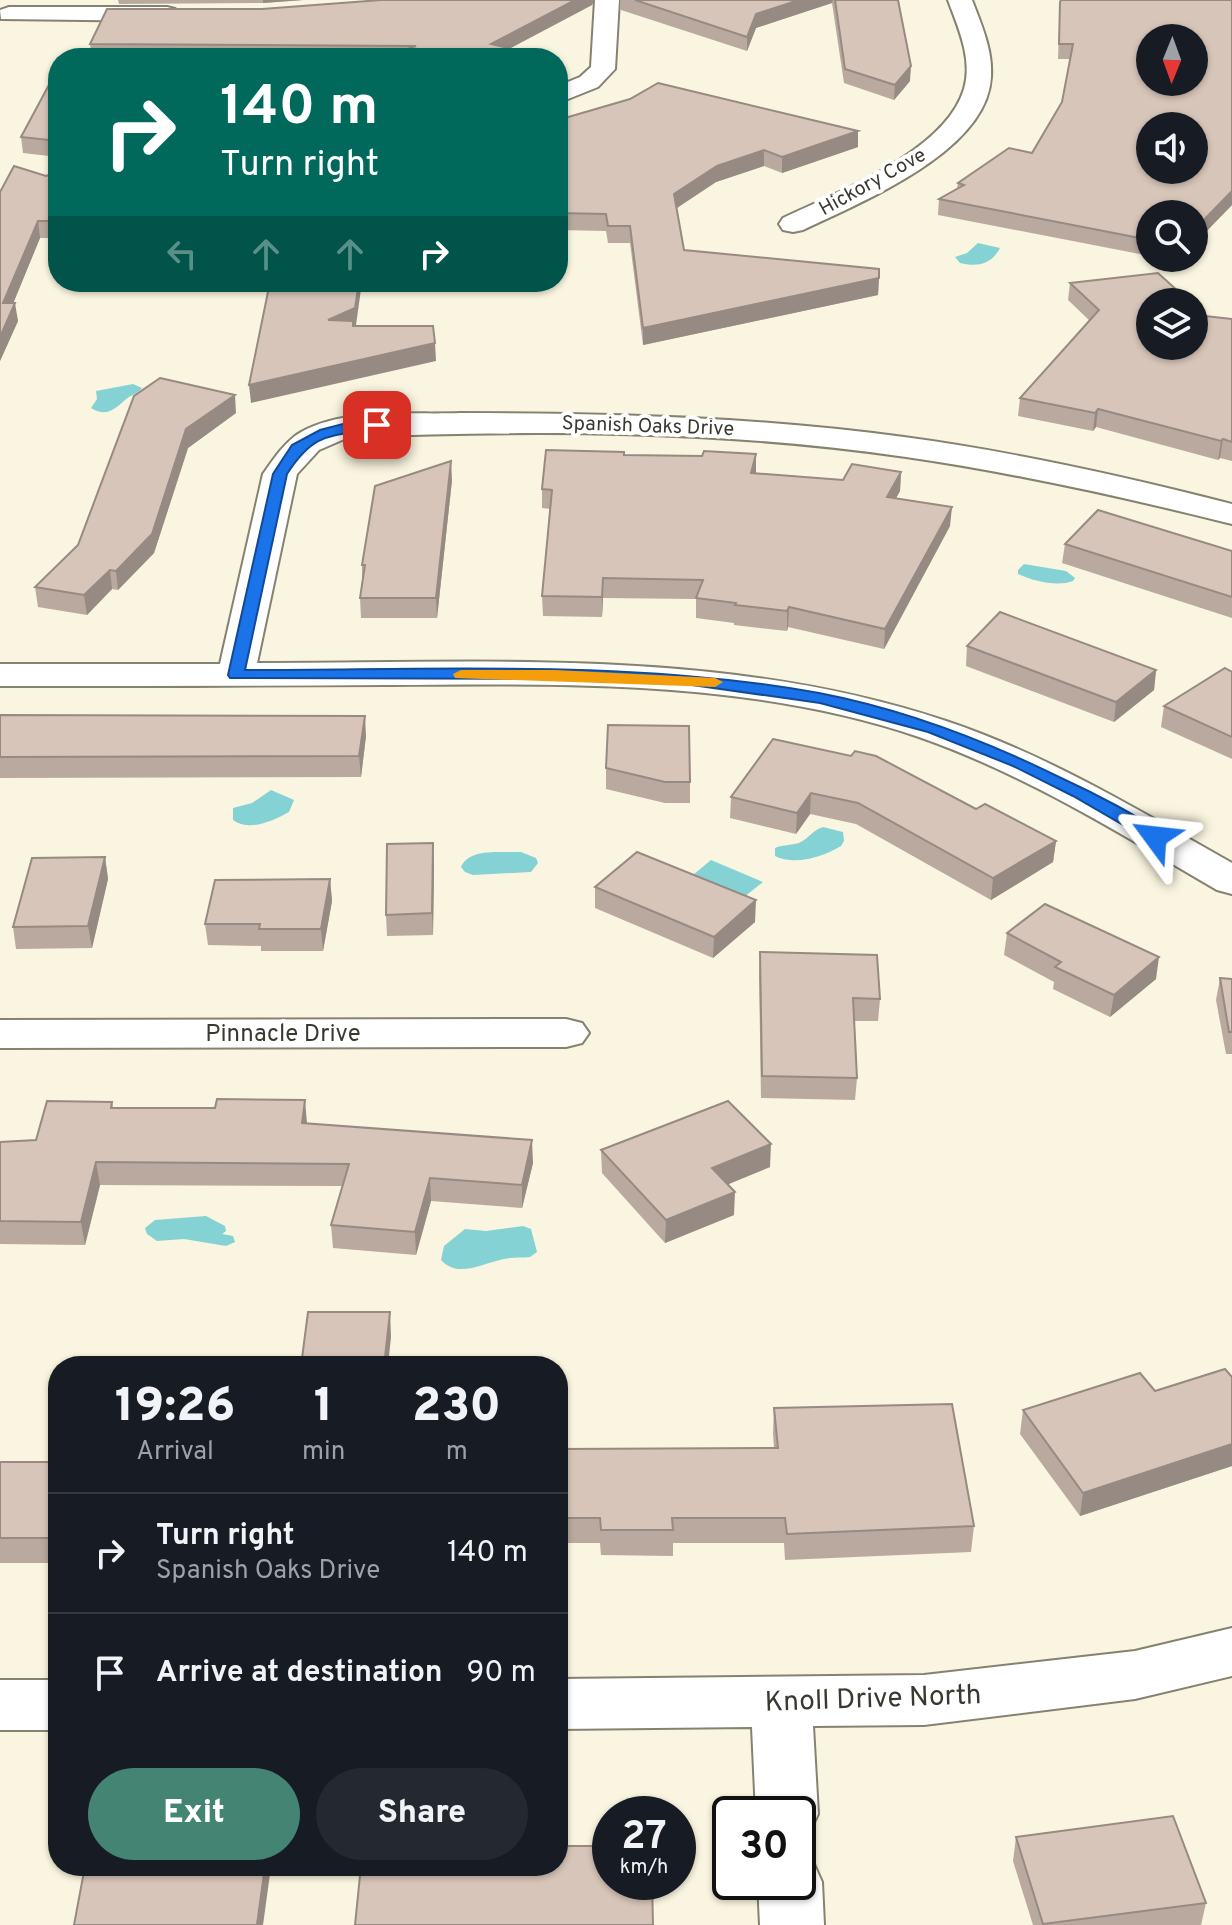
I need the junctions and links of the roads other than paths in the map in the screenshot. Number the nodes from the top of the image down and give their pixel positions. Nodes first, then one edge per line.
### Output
1 (607, 0) edge
2 (960, 0) edge
3 (185, 13) edge
4 (9, 15) edge
5 (568, 91) edge
6 (793, 224) dead end
7 (1232, 514) edge
8 (0, 675) edge
9 (236, 675) junction
10 (1232, 881) edge
11 (566, 1033) dead end
12 (0, 1034) edge
13 (1232, 1652) edge
14 (781, 1701) junction
15 (568, 1704) edge
16 (0, 1705) edge
17 (48, 1705) edge
18 (786, 1796) edge
19 (791, 1900) edge
20 (792, 1925) edge

1 - 5 street
2 - 6 street, Hickory Cove
3 - 4 street
7 - 9 street, Spanish Oaks Drive
8 - 9 street
9 - 10 street
11 - 12 street, Pinnacle Drive
13 - 14 street, Knoll Drive North
14 - 15 street, Knoll Drive North
14 - 18 street
16 - 17 street
19 - 20 street

